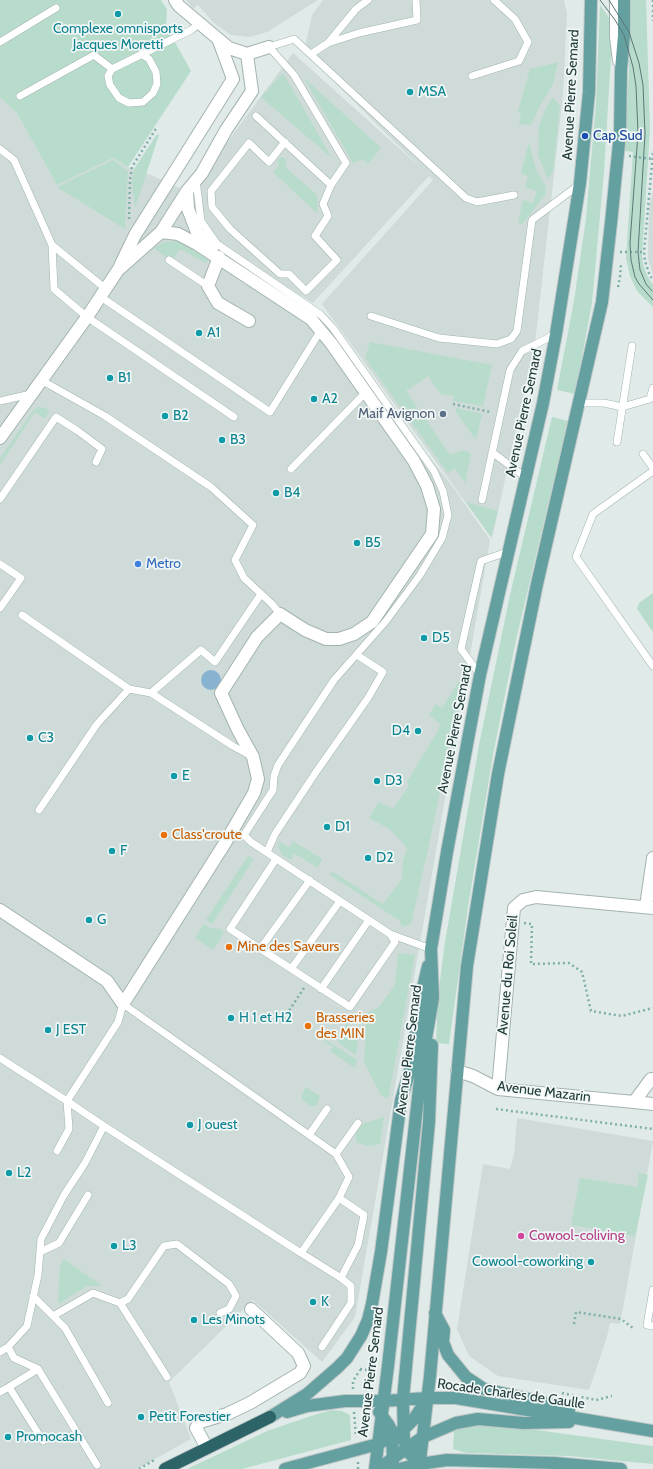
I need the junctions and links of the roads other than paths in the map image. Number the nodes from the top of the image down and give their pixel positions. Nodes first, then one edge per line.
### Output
1 (175, 0) edge
2 (368, 0) edge
3 (416, 0) edge
4 (494, 0) edge
5 (591, 0) edge
6 (616, 0) edge
7 (624, 0) edge
8 (56, 8) dead end
9 (200, 23) junction
10 (219, 41) junction
11 (0, 42) edge
12 (328, 43) junction
13 (269, 47) junction
14 (142, 54) junction
15 (247, 54) junction
16 (311, 54) junction
17 (112, 69) junction
18 (621, 70) junction
19 (472, 76) dead end
20 (20, 96) dead end
21 (256, 116) dead end
22 (285, 142) junction
23 (0, 149) edge
24 (196, 180) junction
25 (580, 184) junction
26 (331, 185) junction
27 (187, 191) junction
28 (514, 195) dead end
29 (161, 232) junction
30 (52, 245) junction
31 (219, 257) junction
32 (169, 260) dead end
33 (118, 270) junction
34 (208, 286) junction
35 (103, 293) junction
36 (371, 316) dead end
37 (87, 317) junction
38 (249, 321) dead end
39 (321, 330) junction
40 (556, 334) junction
41 (632, 346) dead end
42 (41, 380) junction
43 (653, 388) edge
44 (365, 393) junction
45 (31, 394) junction
46 (0, 401) edge
47 (578, 403) junction
48 (622, 407) junction
49 (234, 417) dead end
50 (0, 438) edge
51 (617, 442) dead end
52 (492, 452) junction
53 (643, 454) dead end
54 (96, 462) dead end
55 (291, 469) dead end
56 (653, 469) edge
57 (525, 478) junction
58 (0, 499) edge
59 (482, 500) dead end
60 (508, 552) junction
61 (0, 564) edge
62 (261, 594) junction
63 (0, 608) edge
64 (280, 614) junction
65 (22, 615) dead end
66 (357, 655) junction
67 (653, 666) edge
68 (480, 675) junction
69 (129, 689) junction
70 (151, 693) junction
71 (253, 757) junction
72 (39, 810) dead end
73 (267, 852) junction
74 (653, 858) edge
75 (276, 859) junction
76 (310, 880) junction
77 (340, 901) junction
78 (650, 907) edge
79 (0, 910) edge
80 (369, 920) junction
81 (390, 934) junction
82 (260, 949) junction
83 (431, 949) junction
84 (291, 969) junction
85 (321, 989) junction
86 (433, 998) junction
87 (123, 1004) junction
88 (0, 1058) edge
89 (457, 1071) junction
90 (653, 1079) edge
91 (498, 1089) junction
92 (67, 1101) junction
93 (634, 1102) junction
94 (653, 1104) edge
95 (327, 1109) dead end
96 (358, 1123) dead end
97 (104, 1126) junction
98 (309, 1134) junction
99 (57, 1151) dead end
100 (336, 1154) junction
101 (88, 1195) dead end
102 (339, 1198) junction
103 (40, 1252) junction
104 (301, 1253) junction
105 (341, 1278) junction
106 (653, 1290) edge
107 (33, 1296) junction
108 (120, 1303) junction
109 (251, 1309) dead end
110 (435, 1312) junction
111 (220, 1313) dead end
112 (53, 1316) junction
113 (653, 1326) edge
114 (8, 1347) junction
115 (322, 1347) dead end
116 (0, 1352) edge
117 (38, 1369) junction
118 (167, 1377) dead end
119 (10, 1387) junction
120 (0, 1392) edge
121 (427, 1398) junction
122 (403, 1399) junction
123 (362, 1401) junction
124 (384, 1401) junction
125 (108, 1403) dead end
126 (382, 1415) junction
127 (270, 1417) junction
128 (594, 1421) junction
129 (404, 1430) junction
130 (653, 1430) edge
131 (392, 1437) junction
132 (423, 1437) junction
133 (43, 1441) dead end
134 (378, 1444) junction
135 (207, 1448) junction
136 (406, 1448) junction
137 (447, 1460) junction
138 (393, 1463) edge
139 (98, 1466) dead end
140 (420, 1466) edge
141 (165, 1469) edge
142 (285, 1469) edge
143 (375, 1469) edge
144 (379, 1469) edge
145 (399, 1469) edge
146 (435, 1469) edge
147 (621, 1469) edge

1 - 9 street
2 - 12 lane
3 - 12 lane
4 - 19 lane
5 - 25 main road, Avenue Pierre Semard
6 - 18 street
7 - 18 main road
8 - 11 lane
9 - 10 street
9 - 14 lane
10 - 15 street
10 - 33 street
12 - 16 lane
13 - 15 street
13 - 16 lane
13 - 26 lane
14 - 17 lane
14 - 17 lane
15 - 24 street
16 - 28 lane
17 - 20 lane
18 - 47 main road
21 - 22 lane
22 - 26 lane
22 - 26 lane
23 - 30 lane
24 - 27 street
24 - 66 lane
25 - 36 lane
25 - 40 main road, Avenue Pierre Semard
27 - 29 street
27 - 31 street
29 - 31 street
29 - 33 street
30 - 35 lane
30 - 37 lane
31 - 34 street
31 - 39 street
32 - 34 lane
33 - 35 street
34 - 38 street
35 - 37 street
35 - 39 lane
37 - 42 street
37 - 49 lane
39 - 44 street
40 - 52 lane
40 - 57 main road, Avenue Pierre Semard
41 - 48 lane
42 - 45 street
42 - 62 lane
43 - 48 lane
44 - 55 lane
44 - 64 street
45 - 46 lane
45 - 50 street
47 - 48 lane
47 - 89 main road
48 - 51 lane
52 - 57 lane
52 - 59 lane
53 - 56 lane
54 - 58 lane
56 - 67 lane
57 - 60 main road, Avenue Pierre Semard
60 - 68 main road, Avenue Pierre Semard
60 - 68 lane
61 - 63 lane
62 - 64 lane
62 - 70 lane
64 - 71 street
65 - 69 lane
66 - 73 lane
66 - 73 lane
68 - 83 main road, Avenue Pierre Semard
69 - 70 lane
69 - 72 lane
70 - 71 lane
71 - 87 street
73 - 75 lane
74 - 78 street
75 - 76 lane
75 - 82 lane
76 - 77 lane
76 - 82 lane
77 - 80 lane
77 - 84 lane
78 - 91 street, Avenue du Roi Soleil
79 - 87 street
80 - 81 lane
80 - 85 lane
81 - 83 lane
81 - 85 lane
82 - 84 lane
83 - 86 main road, Avenue Pierre Semard
83 - 127 main road
84 - 85 lane
86 - 122 main road
86 - 124 main road, Avenue Pierre Semard
87 - 92 lane
87 - 98 lane
88 - 92 lane
89 - 91 street, Avenue Mazarin
89 - 110 main road
90 - 93 street
91 - 93 street, Avenue Mazarin
92 - 97 lane
92 - 99 lane
93 - 94 street, Avenue Mazarin
95 - 98 lane
96 - 100 lane
97 - 103 lane
97 - 104 lane
98 - 100 lane
100 - 102 lane
101 - 103 lane
102 - 104 lane
102 - 105 lane
103 - 107 lane
104 - 105 lane
105 - 115 lane
106 - 113 lane
107 - 112 lane
107 - 114 lane
108 - 111 lane
108 - 112 lane
108 - 118 lane
109 - 135 street
110 - 121 main road
110 - 128 main road
112 - 125 lane
114 - 116 lane
114 - 117 lane
117 - 119 lane
117 - 139 lane
119 - 120 lane
119 - 133 lane
121 - 122 main road, Rocade Charles de Gaulle
121 - 128 main road, Rocade Charles de Gaulle
121 - 129 main road
121 - 132 main road
122 - 124 main road, Rocade Charles de Gaulle
122 - 129 main road
123 - 124 main road, Rocade Charles de Gaulle
123 - 126 main road
123 - 127 main road, Rocade Charles de Gaulle
124 - 126 main road, Avenue Pierre Semard
126 - 131 main road
126 - 134 main road, Avenue Pierre Semard
127 - 135 highway
128 - 130 main road, Rocade Charles de Gaulle
128 - 132 main road
129 - 131 main road
129 - 136 main road
131 - 134 main road
131 - 138 main road
132 - 136 main road
132 - 140 main road
134 - 142 main road
134 - 143 main road, Avenue Pierre Semard
135 - 141 highway
136 - 138 main road
136 - 140 main road
137 - 140 main road
137 - 146 main road
137 - 147 main road
138 - 144 main road
140 - 145 main road

